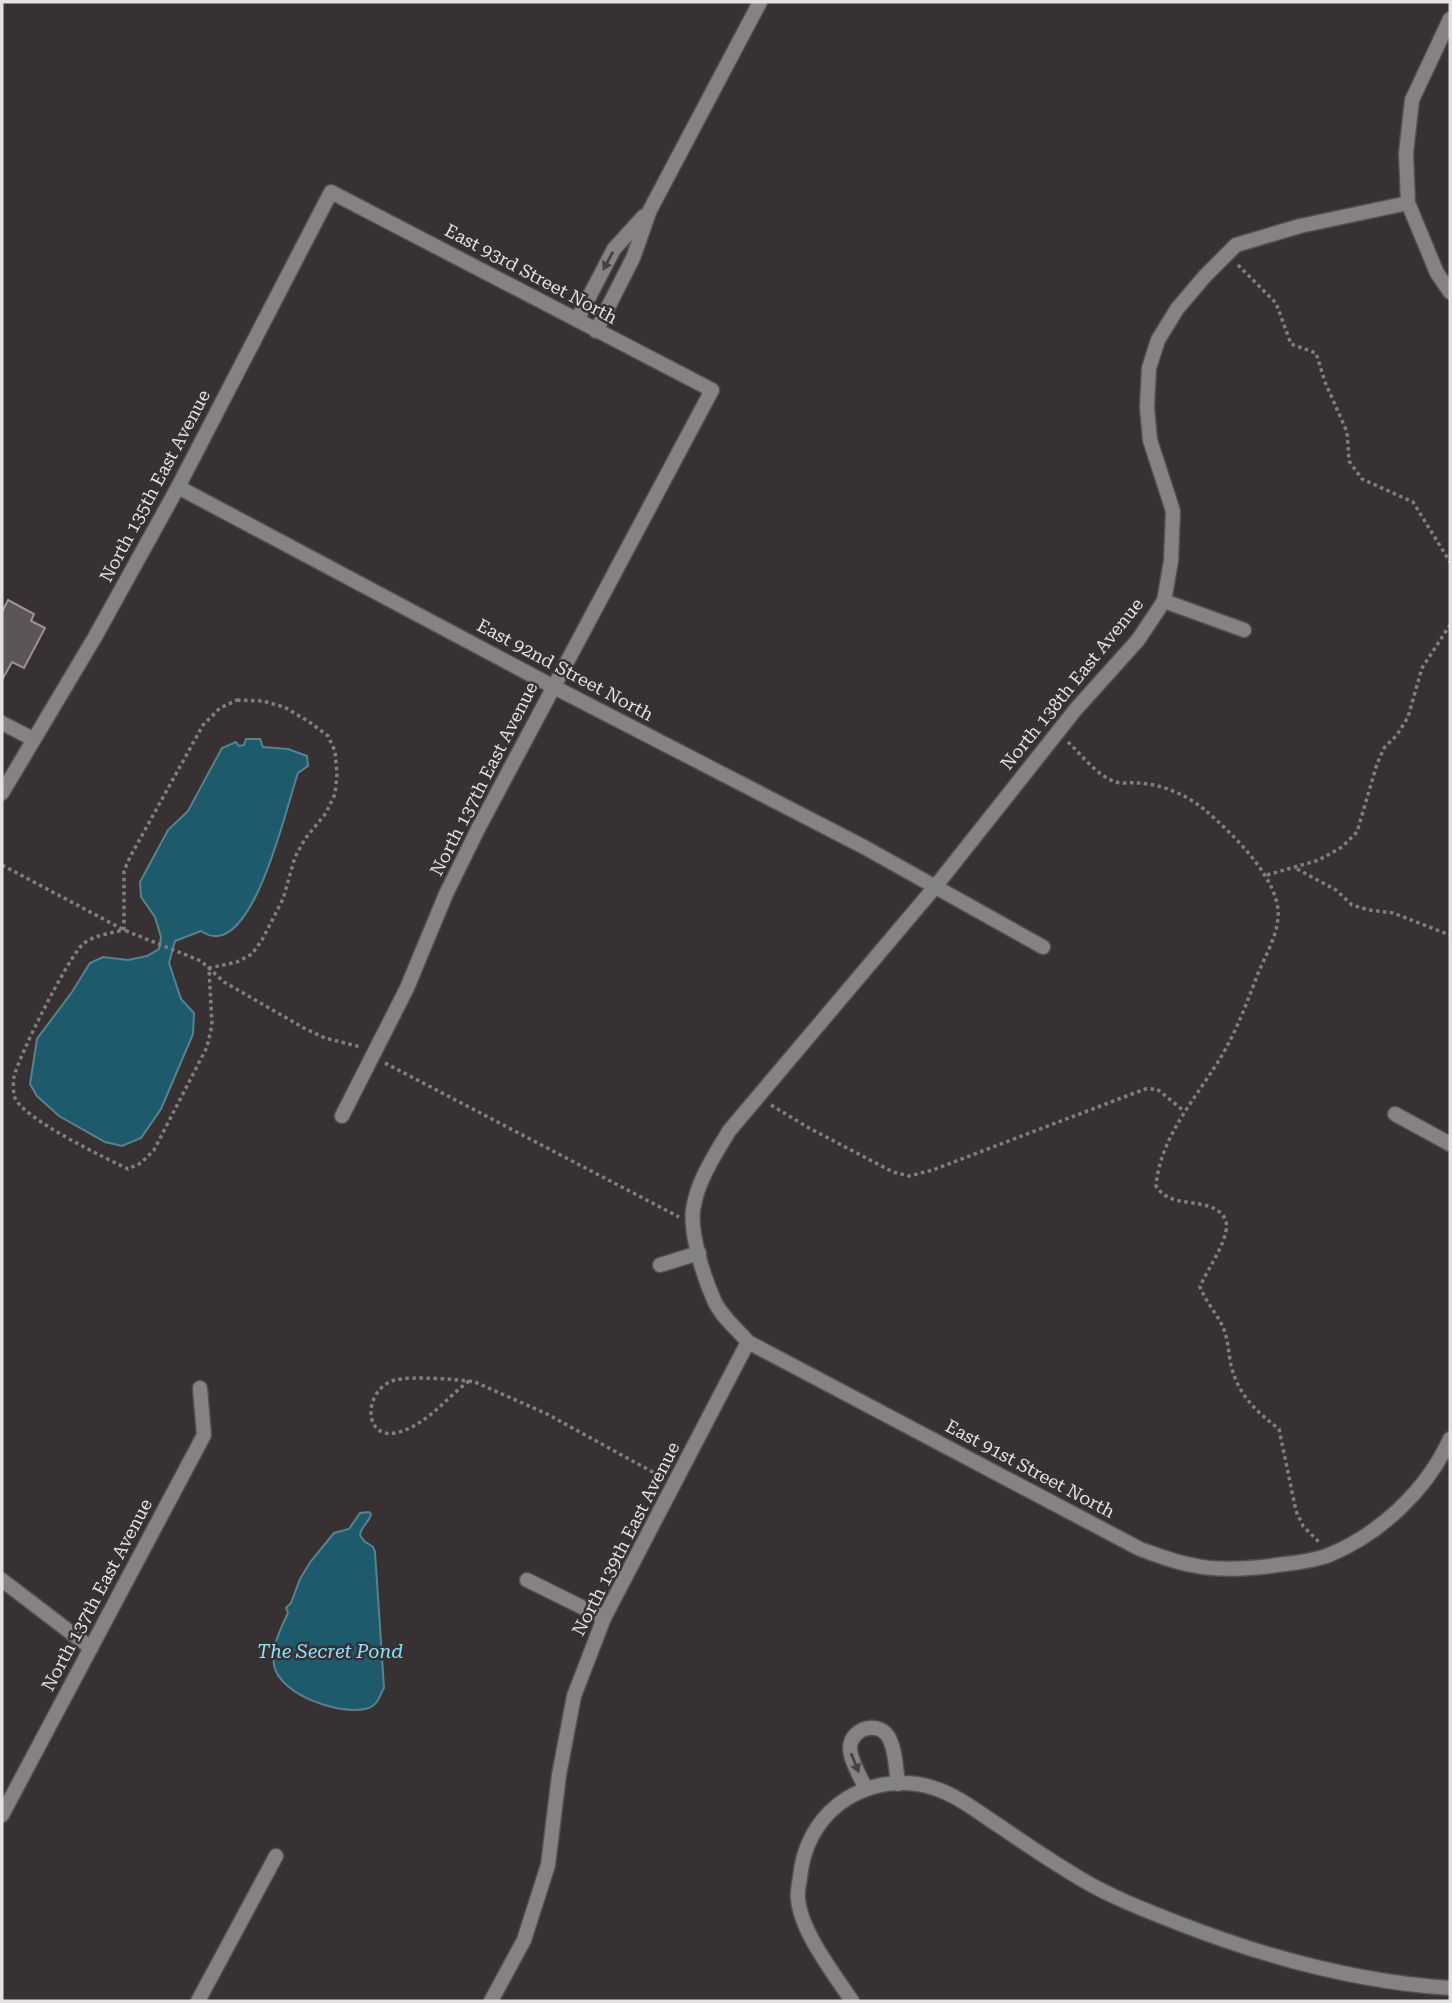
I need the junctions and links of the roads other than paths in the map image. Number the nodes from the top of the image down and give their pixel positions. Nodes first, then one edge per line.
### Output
1 (760, 2) edge
2 (1450, 19) edge
3 (331, 192) joint
4 (1408, 203) junction
5 (650, 210) junction
6 (1450, 292) edge
7 (577, 320) junction
8 (596, 331) junction
9 (712, 390) joint
10 (178, 487) junction
11 (1164, 601) junction
12 (1244, 630) dead end
13 (554, 687) junction
14 (2, 723) edge
15 (33, 739) junction
16 (2, 793) edge
17 (934, 887) junction
18 (1043, 947) dead end
19 (1395, 1114) dead end
20 (342, 1116) dead end
21 (1450, 1144) edge
22 (699, 1253) junction
23 (660, 1265) dead end
24 (748, 1342) junction
25 (200, 1388) dead end
26 (1450, 1439) edge
27 (2, 1580) edge
28 (527, 1580) dead end
29 (604, 1618) junction
30 (91, 1648) junction
31 (898, 1784) junction
32 (873, 1787) junction
33 (2, 1815) edge
34 (276, 1856) dead end
35 (1450, 1988) edge
36 (198, 2001) edge
37 (491, 2001) edge
38 (852, 2001) edge

1 - 5 street
2 - 4 street
3 - 7 street, East 93rd Street North
3 - 10 street, North 135th East Avenue
4 - 6 street
4 - 11 street, North 138th East Avenue
5 -> 7 street
5 - 8 street
7 - 8 street, East 93rd Street North
8 - 9 street, East 93rd Street North
9 - 13 street, North 137th East Avenue
10 - 13 street, East 92nd Street North
10 - 15 street, North 135th East Avenue
11 - 12 street
11 - 17 street, North 138th East Avenue
13 - 17 street, East 92nd Street North
13 - 20 street, North 137th East Avenue
14 - 15 street
15 - 16 street, North 135th East Avenue
17 - 18 street, East 92nd Street North
17 - 22 street, North 138th East Avenue
19 - 21 street
22 - 23 street
22 - 24 street, North 138th East Avenue
24 - 26 street, East 91st Street North
24 - 29 street, North 139th East Avenue
25 - 30 street, North 137th East Avenue
27 - 30 street
28 - 29 street
29 - 37 street, North 139th East Avenue
30 - 33 street, North 137th East Avenue
31 - 32 street
31 -> 32 street
31 - 35 street
32 - 38 street
34 - 36 street

